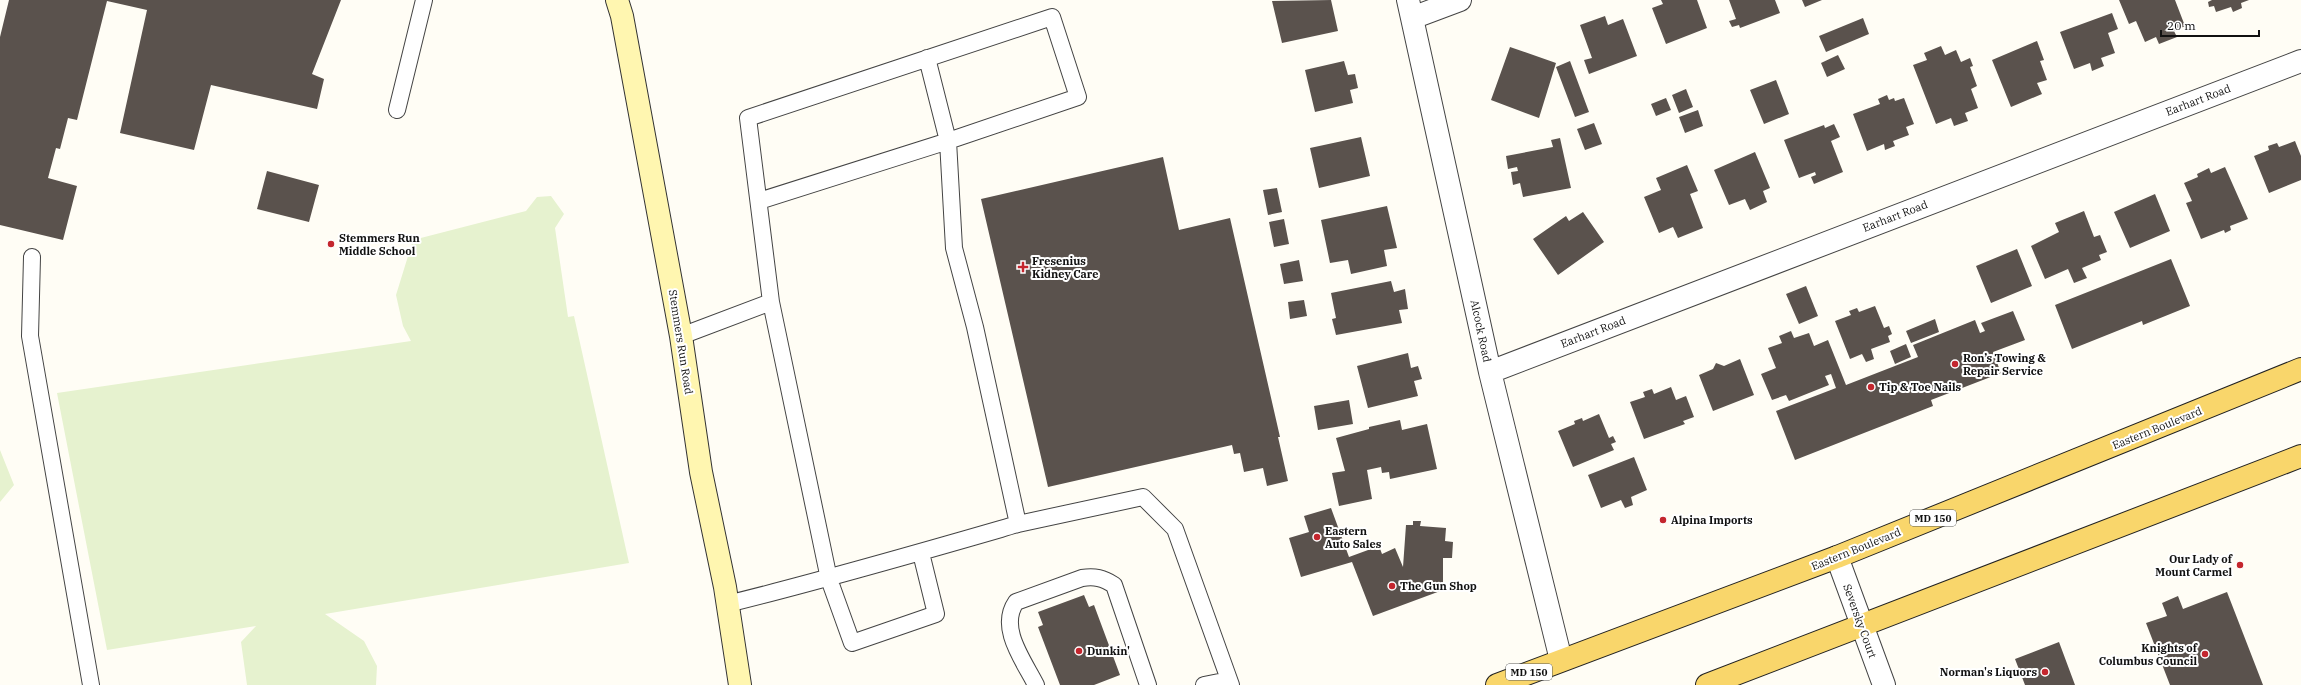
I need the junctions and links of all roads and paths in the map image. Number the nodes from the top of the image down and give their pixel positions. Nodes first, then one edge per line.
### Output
1 (424, 0) edge
2 (617, 0) edge
3 (1460, 0) edge
4 (1410, 9) edge
5 (927, 58) junction
6 (2301, 61) edge
7 (397, 110) dead end
8 (948, 141) junction
9 (759, 201) junction
10 (32, 257) dead end
11 (771, 302) junction
12 (681, 336) junction
13 (2301, 369) edge
14 (1490, 372) junction
15 (2301, 456) edge
16 (1018, 524) junction
17 (921, 553) junction
18 (1837, 557) junction
19 (829, 579) junction
20 (727, 604) junction
21 (1861, 626) junction
22 (1561, 660) junction
23 (1230, 683) edge
24 (91, 685) edge
25 (740, 685) edge
26 (1036, 685) edge
27 (1148, 685) edge
28 (1204, 685) edge
29 (1497, 685) edge
30 (1706, 685) edge
31 (1884, 685) edge

1 - 7 lane
2 - 12 main road, Stemmers Run Road
3 - 4 street
4 - 14 street, Alcock Road
5 - 8 lane
5 - 8 lane
5 - 9 lane
6 - 14 street, Earhart Road
8 - 9 lane
8 - 16 lane
9 - 11 lane
10 - 24 lane
11 - 12 lane
11 - 19 lane
12 - 20 main road, Stemmers Run Road
13 - 18 main road, Eastern Boulevard / MD 150
14 - 22 street, Alcock Road
15 - 21 main road
16 - 17 lane
16 - 23 lane
17 - 19 lane
17 - 19 lane
18 - 21 street, Seversky Court
18 - 22 main road, Eastern Boulevard / MD 150
19 - 20 lane
20 - 25 main road, Stemmers Run Road
21 - 30 main road
21 - 31 street, Seversky Court
22 - 29 main road, Eastern Boulevard / MD 150
23 - 28 lane
26 - 27 lane

